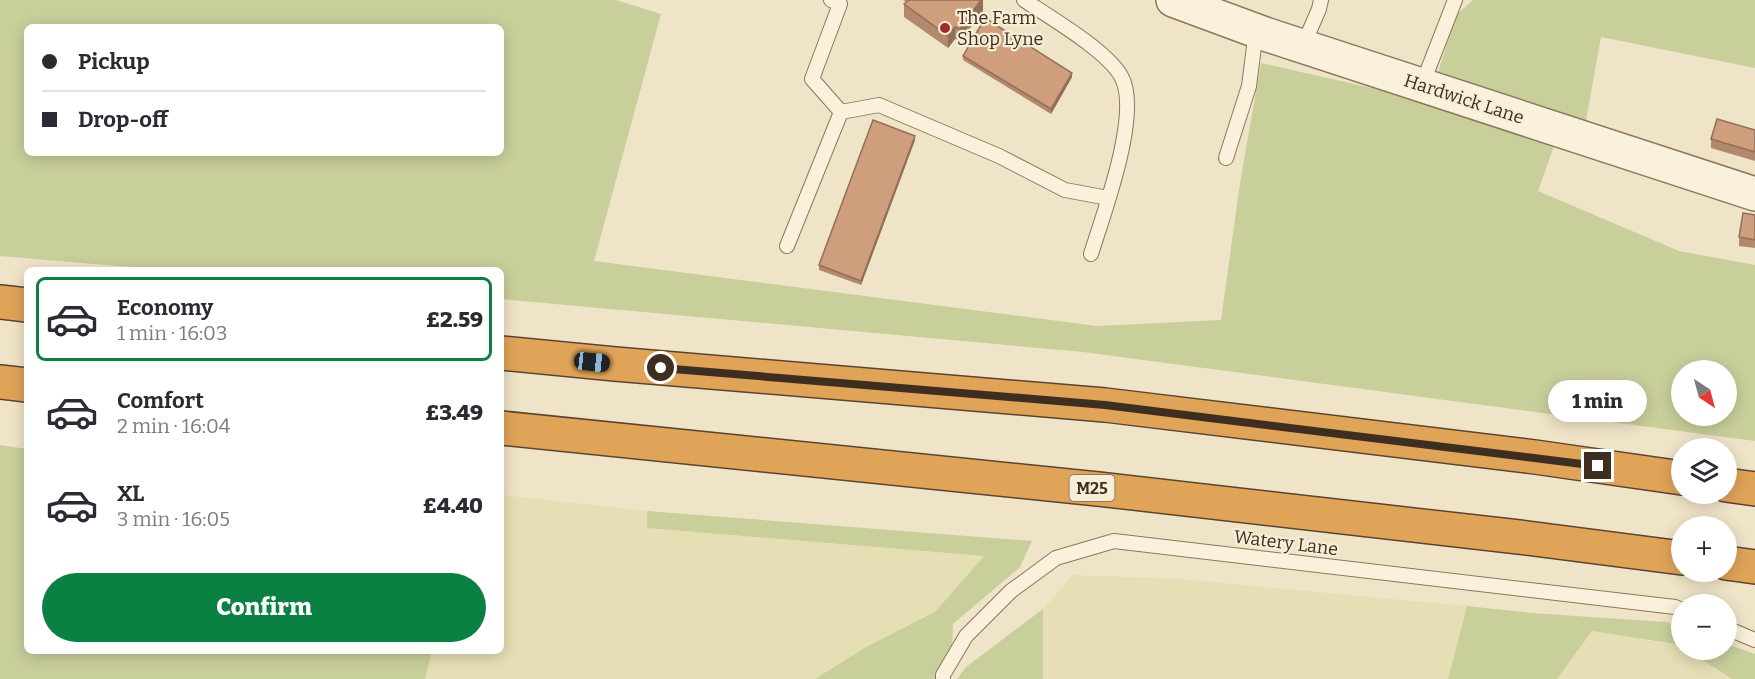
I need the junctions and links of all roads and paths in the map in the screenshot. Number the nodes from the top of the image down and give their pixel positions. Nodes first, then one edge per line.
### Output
1 (831, 0) edge
2 (1024, 0) edge
3 (1173, 0) edge
4 (1321, 0) edge
5 (1455, 0) edge
6 (1256, 31) junction
7 (1303, 46) junction
8 (1422, 85) junction
9 (841, 112) junction
10 (1226, 158) dead end
11 (1755, 194) edge
12 (1108, 198) junction
13 (788, 246) dead end
14 (1091, 254) dead end
15 (0, 302) edge
16 (24, 305) edge
17 (504, 352) edge
18 (0, 382) edge
19 (24, 385) edge
20 (504, 428) edge
21 (1671, 476) edge
22 (1737, 487) edge
23 (1755, 489) edge
24 (1671, 557) edge
25 (1737, 565) edge
26 (1755, 567) edge
27 (1671, 608) edge
28 (1737, 633) edge
29 (1755, 640) edge
30 (943, 679) edge

1 - 9 lane
2 - 12 lane
3 - 6 street, Hardwick Lane
4 - 7 lane
5 - 8 lane
6 - 7 street, Hardwick Lane
6 - 10 lane
7 - 8 street, Hardwick Lane
8 - 11 street, Hardwick Lane
9 - 12 lane
9 - 13 lane
12 - 14 lane
15 - 16 highway
17 - 21 highway
18 - 19 highway
20 - 24 highway, M25
22 - 23 highway
25 - 26 highway
27 - 30 lane, Watery Lane
28 - 29 lane

